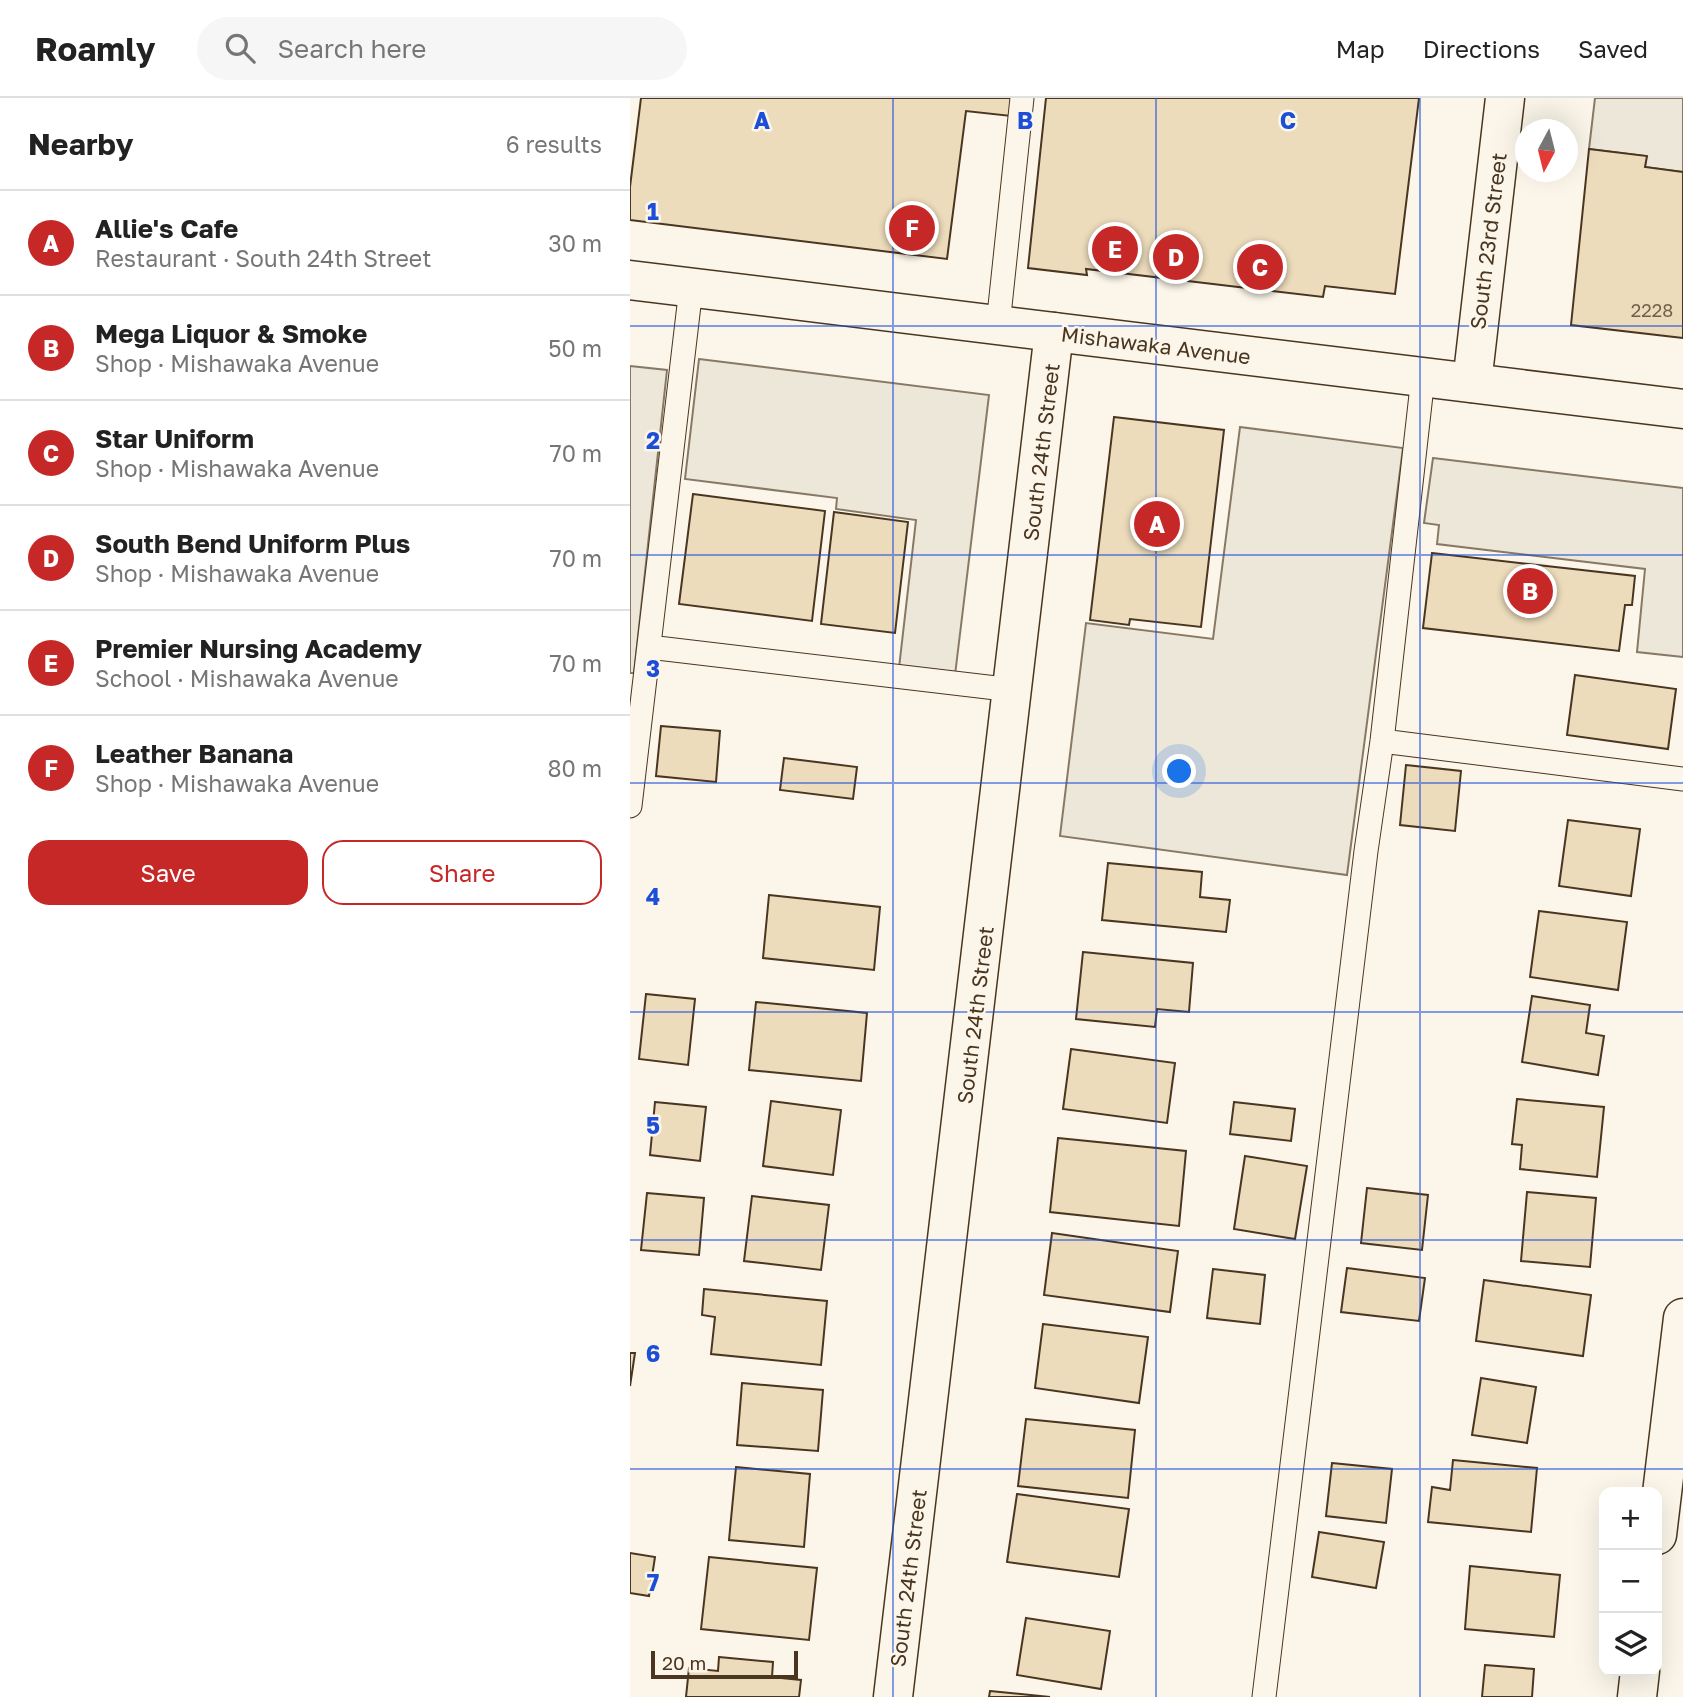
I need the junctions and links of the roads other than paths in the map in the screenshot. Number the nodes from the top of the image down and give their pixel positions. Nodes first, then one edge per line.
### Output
1 (1022, 98) edge
2 (1505, 98) edge
3 (630, 280) edge
4 (691, 288) junction
5 (998, 325) junction
6 (1054, 332) junction
7 (1423, 377) junction
8 (1472, 383) junction
9 (1683, 409) edge
10 (649, 647) junction
11 (1013, 690) junction
12 (1382, 741) junction
13 (1683, 779) edge
14 (630, 806) edge
15 (1683, 1318) edge
16 (1662, 1493) edge
17 (1639, 1676) edge
18 (893, 1697) edge
19 (1264, 1697) edge
20 (1637, 1697) edge

1 - 5 lane
2 - 8 street, South 23rd Street
3 - 4 street, Mishawaka Avenue
4 - 5 street, Mishawaka Avenue
4 - 10 lane
5 - 6 street, Mishawaka Avenue
6 - 7 street, Mishawaka Avenue
6 - 11 street, South 24th Street
7 - 8 street, Mishawaka Avenue
7 - 12 lane
8 - 9 street, Mishawaka Avenue
10 - 11 lane
10 - 14 lane
11 - 18 street, South 24th Street
12 - 13 lane
12 - 19 lane
15 - 16 street
17 - 20 street

